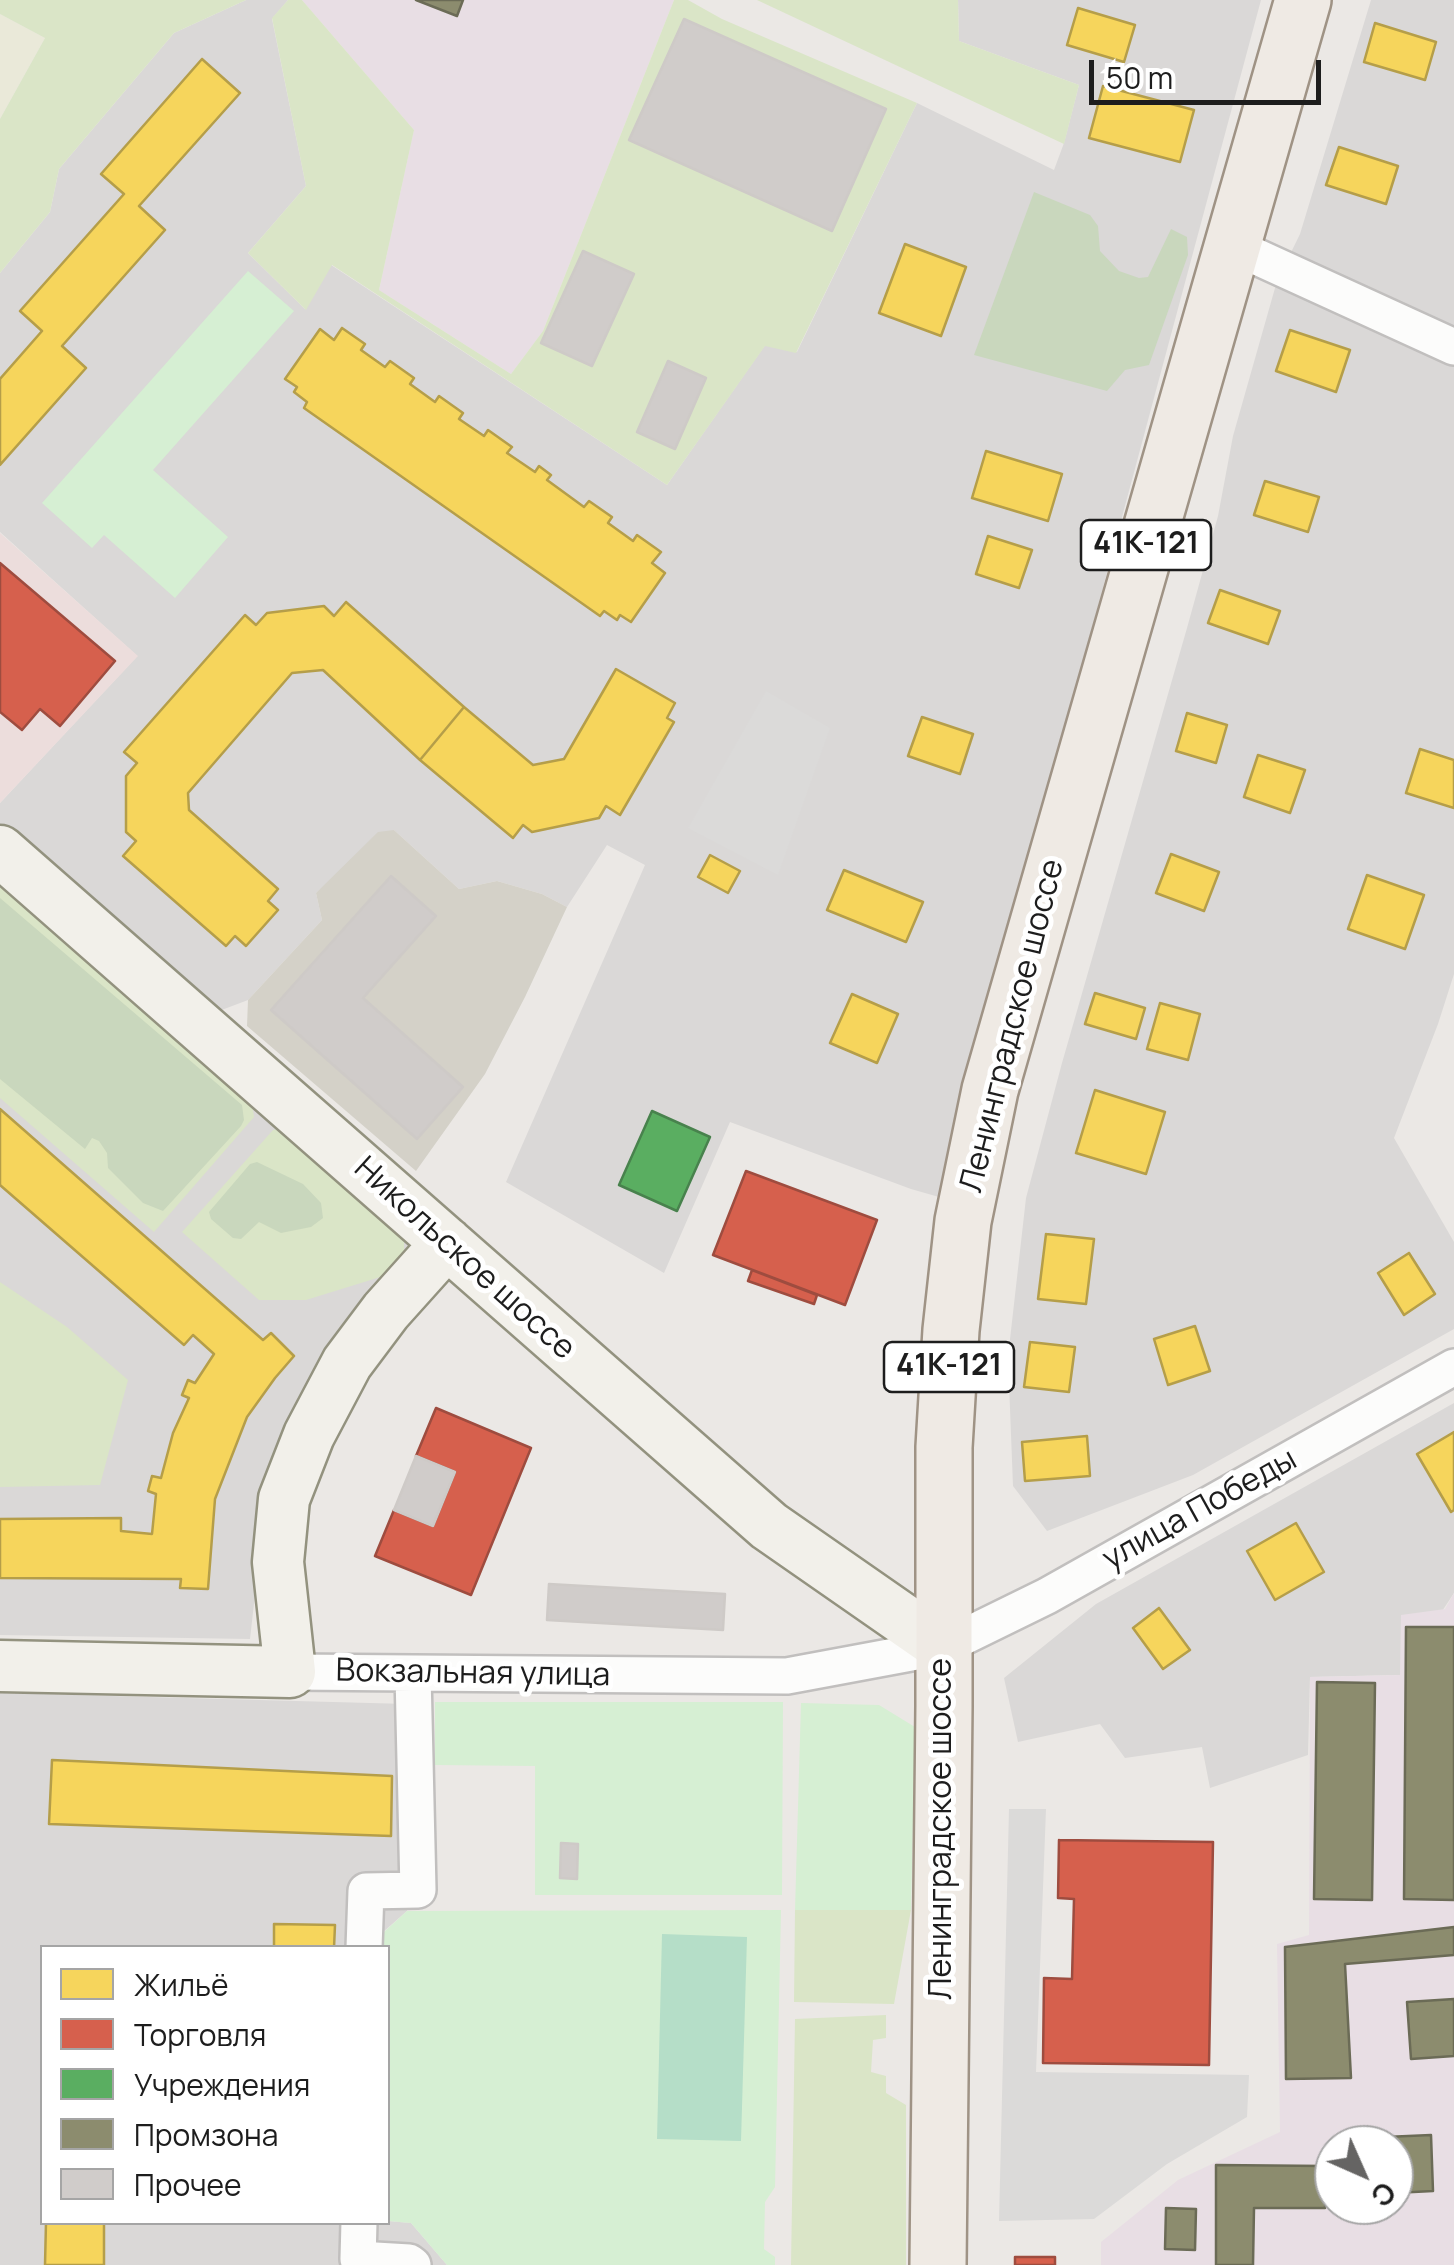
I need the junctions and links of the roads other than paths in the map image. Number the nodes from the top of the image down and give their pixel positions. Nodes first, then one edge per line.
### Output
1 (1304, 0) edge
2 (1233, 246) junction
3 (1454, 347) edge
4 (0, 851) edge
5 (447, 1243) junction
6 (1454, 1367) edge
7 (942, 1647) junction
8 (0, 1666) edge
9 (290, 1672) junction
10 (413, 1674) junction
11 (364, 1945) edge
12 (359, 2225) edge
13 (413, 2265) edge
14 (938, 2265) edge

1 - 2 main road, Ленинградское шоссе / 41К-121
2 - 3 street
2 - 7 main road, Ленинградское шоссе / 41К-121
4 - 5 main road, Никольское шоссе
5 - 7 main road, Никольское шоссе
5 - 9 main road
6 - 7 street, улица Победы
7 - 10 street, Вокзальная улица
7 - 14 main road, Ленинградское шоссе / 41К-121
8 - 9 main road, Вокзальная улица
9 - 10 street, Вокзальная улица
10 - 11 street
12 - 13 street

